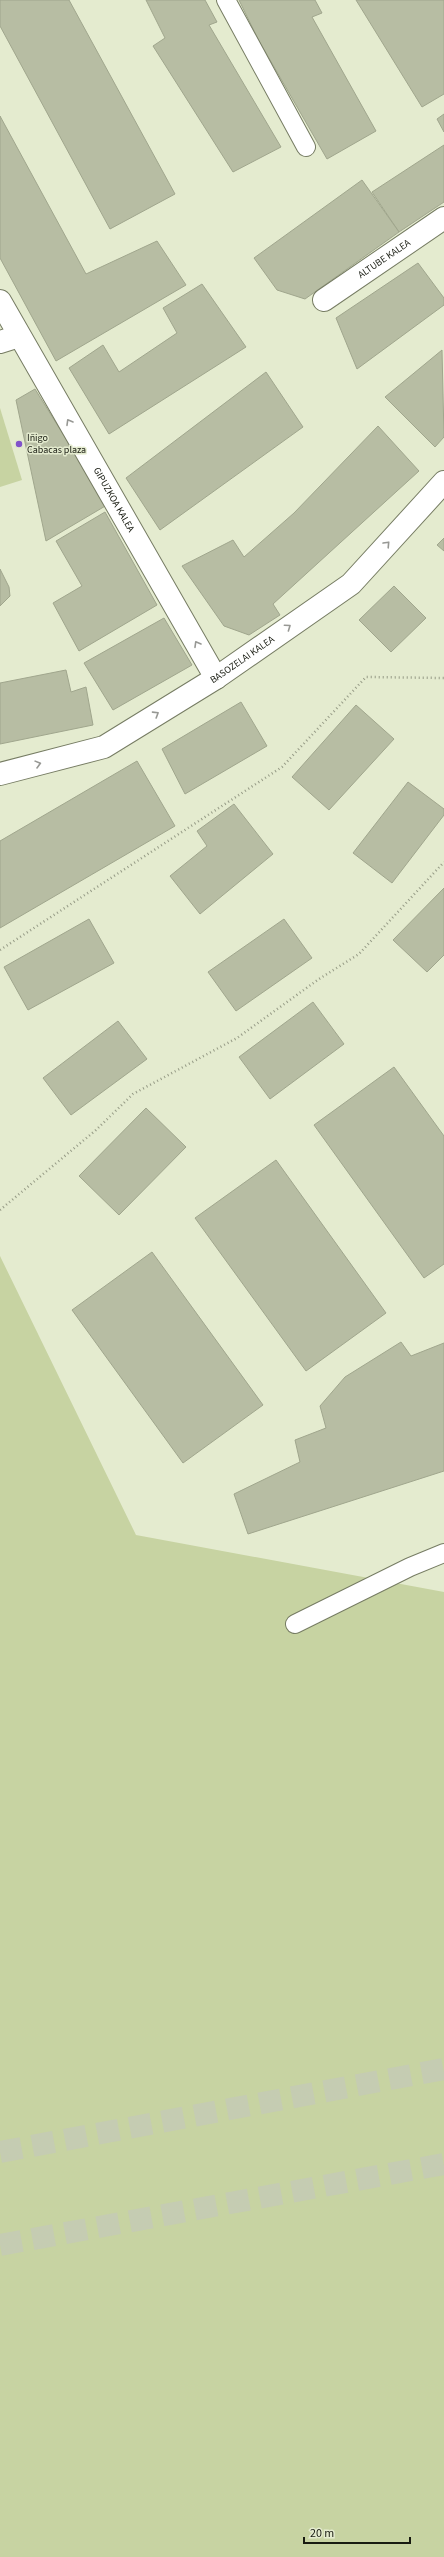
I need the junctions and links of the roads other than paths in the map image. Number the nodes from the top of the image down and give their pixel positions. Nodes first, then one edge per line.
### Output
1 (226, 0) edge
2 (306, 146) dead end
3 (444, 218) edge
4 (324, 300) dead end
5 (0, 301) edge
6 (10, 339) edge
7 (444, 482) edge
8 (216, 678) junction
9 (0, 774) edge
10 (444, 1553) edge
11 (295, 1624) dead end

1 - 2 lane
3 - 4 street, ALTUBE KALEA
5 - 6 street, GIPUZKOA KALEA
8 -> 6 street, GIPUZKOA KALEA
8 -> 7 street, BASOZELAI KALEA
9 -> 8 street, BASOZELAI KALEA
10 - 11 lane

